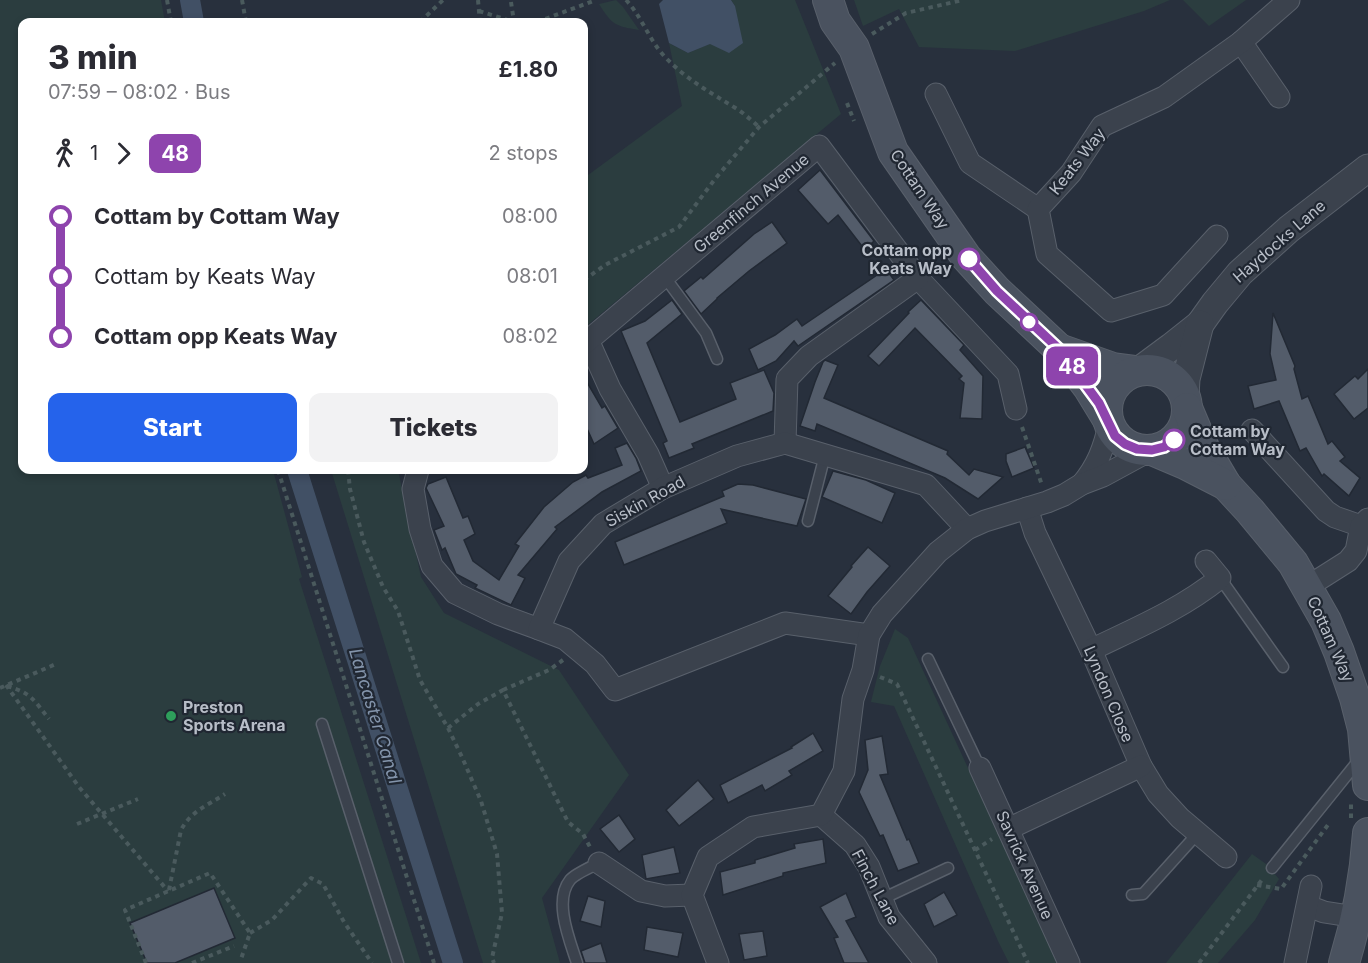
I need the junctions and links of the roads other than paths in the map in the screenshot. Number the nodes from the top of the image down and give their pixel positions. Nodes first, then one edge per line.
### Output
1 (828, 0) edge
2 (1289, 0) edge
3 (1241, 42) junction
4 (936, 94) dead end
5 (1279, 97) dead end
6 (1368, 168) edge
7 (1038, 209) junction
8 (1217, 236) dead end
9 (664, 276) junction
10 (918, 278) junction
11 (1200, 324) junction
12 (588, 340) edge
13 (588, 346) edge
14 (1059, 349) junction
15 (717, 359) dead end
16 (1138, 370) junction
17 (1186, 402) junction
18 (1016, 409) road end
19 (1108, 422) junction
20 (1252, 430) dead end
21 (785, 443) junction
22 (1151, 451) junction
23 (825, 455) junction
24 (417, 474) edge
25 (1082, 484) junction
26 (1226, 485) junction
27 (663, 488) junction
28 (1027, 508) junction
29 (808, 521) dead end
30 (1365, 523) edge
31 (967, 530) junction
32 (1206, 561) dead end
33 (1220, 578) junction
34 (1307, 587) junction
35 (538, 629) junction
36 (869, 635) junction
37 (1091, 650) junction
38 (928, 659) dead end
39 (1283, 668) dead end
40 (322, 724) dead end
41 (1365, 753) junction
42 (1141, 766) junction
43 (980, 768) joint
44 (1368, 785) edge
45 (821, 815) junction
46 (1008, 829) junction
47 (1198, 833) junction
48 (1367, 850) edge
49 (1226, 857) dead end
50 (599, 863) joint
51 (948, 868) dead end
52 (1272, 868) dead end
53 (692, 895) junction
54 (1132, 895) dead end
55 (882, 899) junction
56 (1356, 917) junction
57 (398, 963) edge
58 (577, 963) edge
59 (718, 963) edge
60 (926, 963) edge
61 (1069, 963) edge
62 (1295, 963) edge
63 (1344, 963) edge

1 - 14 main road, Cottam Way
2 - 3 street, Keats Way
3 - 5 street
3 - 7 street, Keats Way
4 - 7 street, Keats Way
6 - 11 street, Haydocks Lane
7 - 8 street, Keats Way
9 - 10 street, Greenfinch Avenue
9 - 12 street, Greenfinch Avenue
9 - 15 lane
10 - 18 street, Greenfinch Avenue
10 - 21 street
11 - 16 street, Haydocks Lane
11 - 17 street, Haydocks Lane
13 - 27 street
14 - 16 main road, Cottam Way
14 - 19 main road, Cottam Way
16 - 17 main road
16 - 19 main road
17 - 22 main road
17 - 26 main road, Cottam Way
19 - 22 main road
19 - 25 street
20 - 30 street
21 - 23 street
21 - 27 street, Siskin Road
22 - 25 street
22 - 26 main road, Cottam Way
23 - 29 lane
23 - 31 street
24 - 35 street
25 - 28 street
26 - 34 main road, Cottam Way
27 - 35 street, Siskin Road
28 - 31 street
28 - 37 street, Lyndon Close
30 - 34 street
31 - 36 street
32 - 33 street
33 - 37 street
33 - 39 lane
34 - 41 main road, Cottam Way
35 - 36 street
36 - 45 street
37 - 42 street, Lyndon Close
38 - 43 lane
40 - 57 lane
41 - 44 main road, Cottam Way
41 - 52 lane
42 - 46 street
42 - 47 street, Lyndon Close
43 - 46 street, Savrick Avenue
45 - 53 street
45 - 55 street, Finch Lane
46 - 61 street, Savrick Avenue
47 - 49 street, Lyndon Close
47 - 54 lane
48 - 56 main road
50 - 53 street
50 - 58 lane
51 - 55 lane
53 - 59 street
55 - 60 street, Finch Lane
56 - 62 street
56 - 63 main road

